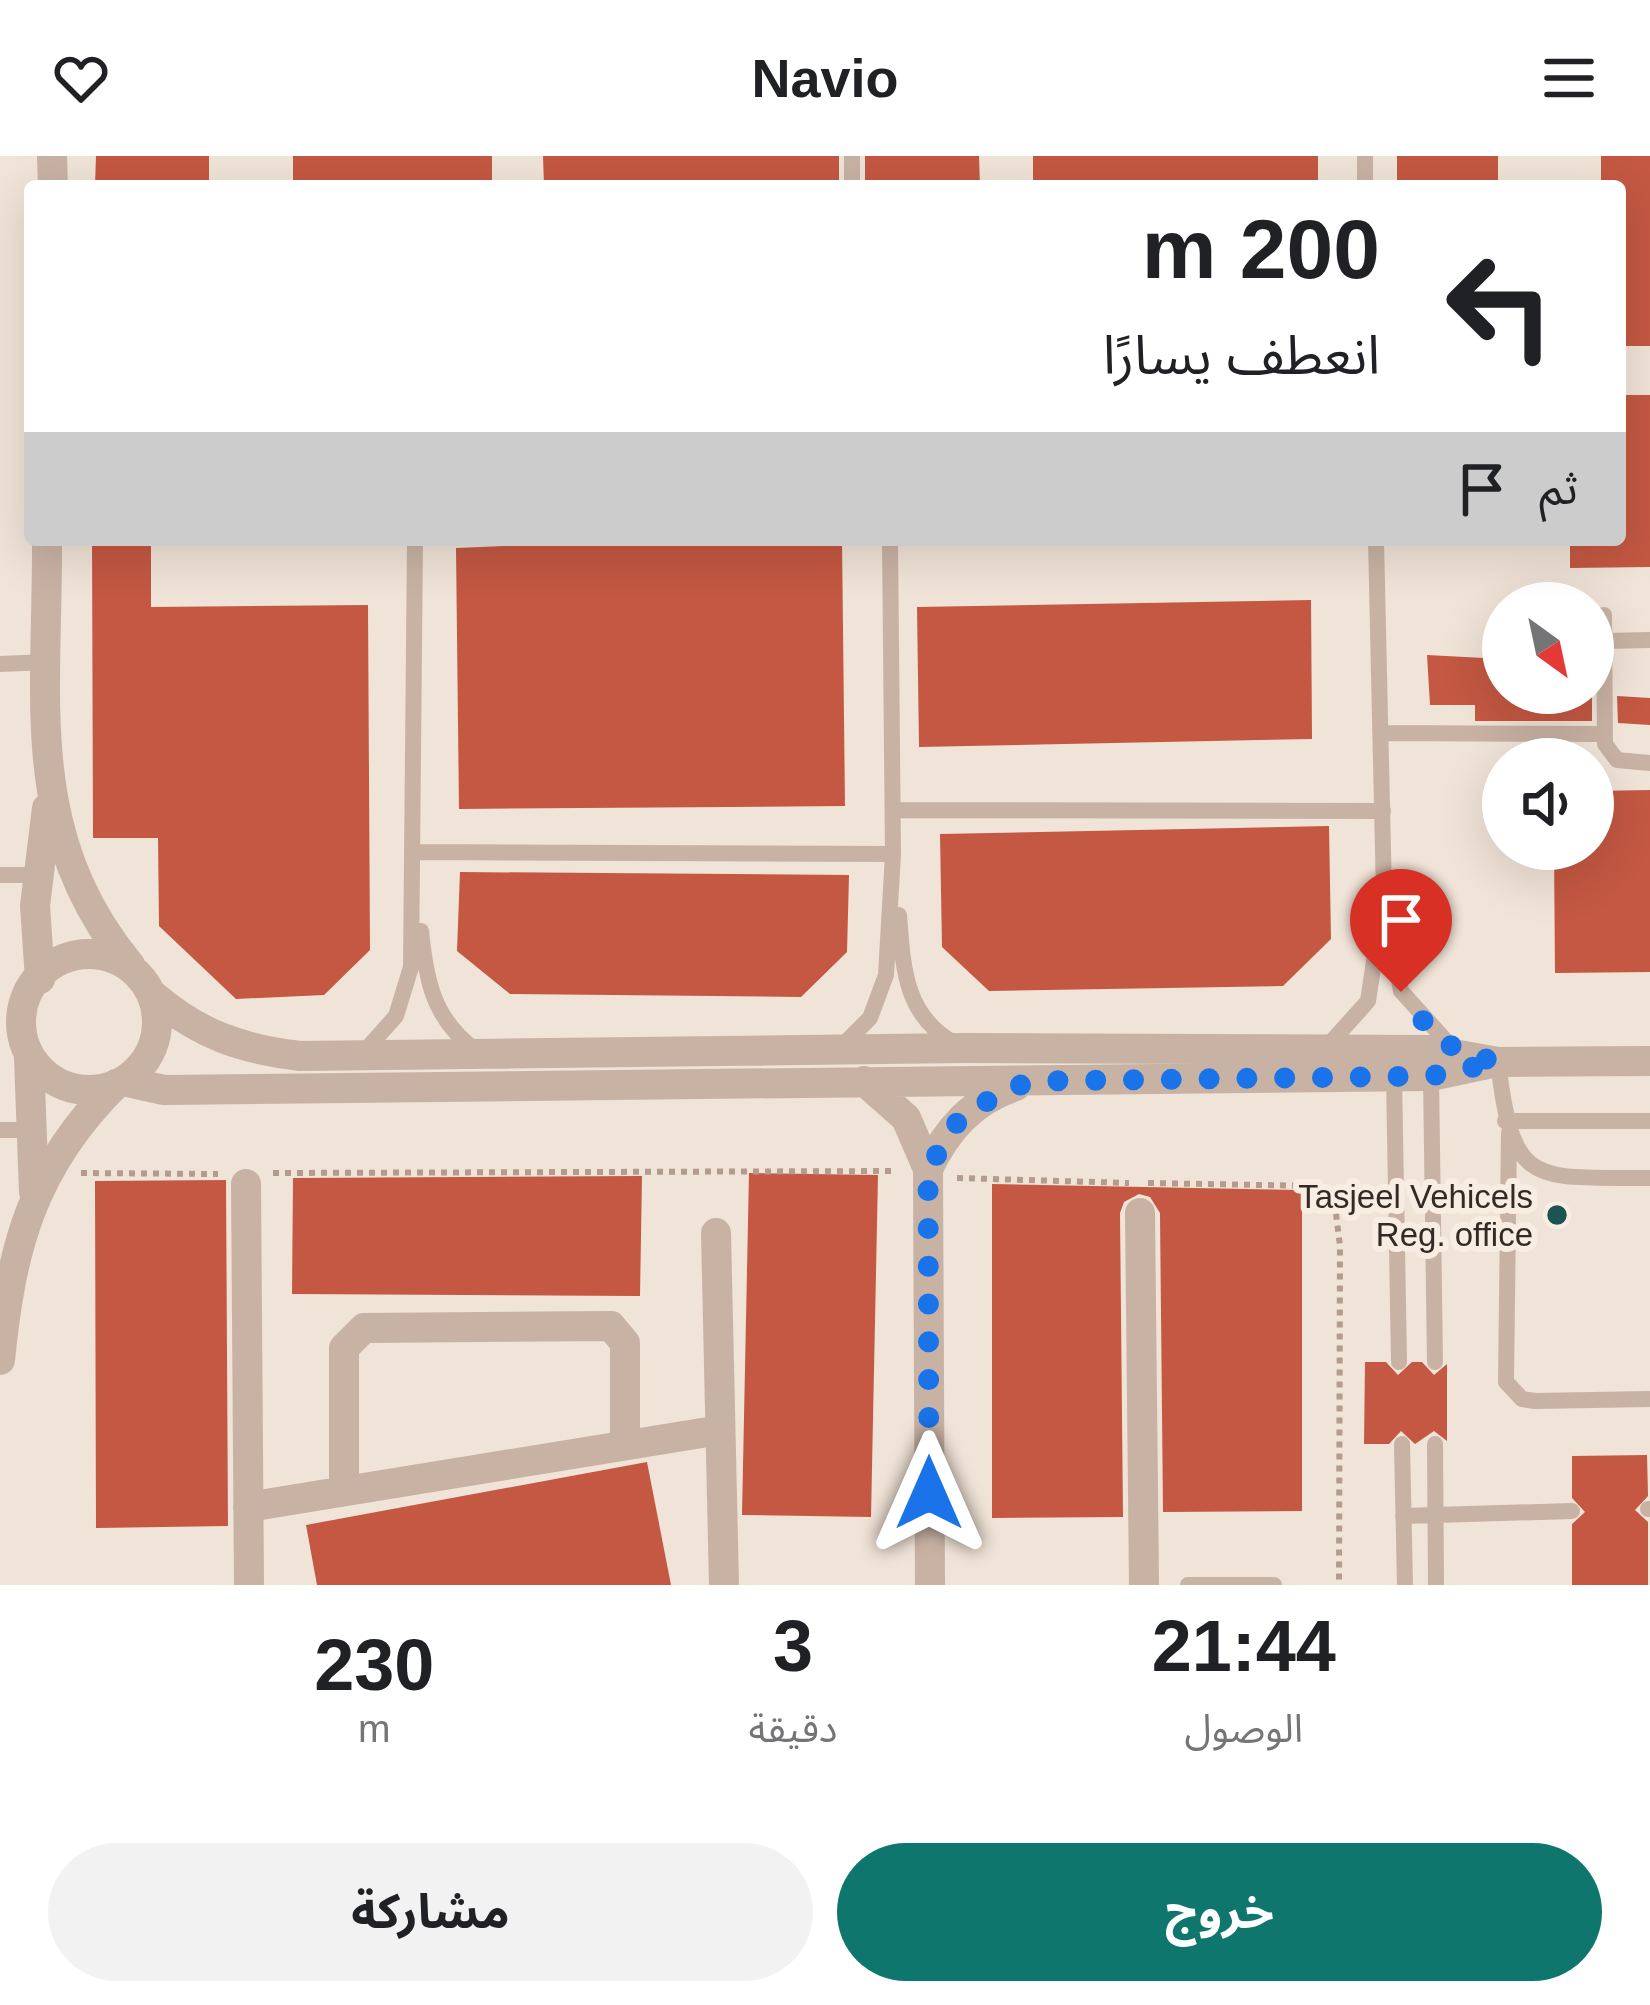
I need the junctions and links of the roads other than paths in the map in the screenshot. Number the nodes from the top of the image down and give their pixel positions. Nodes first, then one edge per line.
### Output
1 (46, 546) edge
2 (415, 546) edge
3 (890, 546) edge
4 (1376, 546) edge
5 (1614, 640) edge
6 (1650, 640) edge
7 (48, 662) junction
8 (0, 664) edge
9 (1606, 714) edge
10 (1384, 733) junction
11 (1606, 734) junction
12 (1650, 763) edge
13 (49, 796) junction
14 (893, 811) junction
15 (1383, 811) junction
16 (415, 852) junction
17 (893, 854) junction
18 (0, 875) edge
19 (37, 875) junction
20 (1384, 895) junction
21 (130, 965) junction
22 (40, 979) junction
23 (153, 995) junction
24 (964, 1048) junction
25 (836, 1050) junction
26 (1324, 1050) junction
27 (478, 1053) junction
28 (1457, 1053) junction
29 (361, 1054) junction
30 (29, 1058) junction
31 (1650, 1061) edge
32 (1498, 1062) junction
33 (1394, 1076) junction
34 (1431, 1076) junction
35 (864, 1081) junction
36 (1041, 1081) junction
37 (120, 1083) junction
38 (1650, 1121) edge
39 (1507, 1127) junction
40 (16, 1130) edge
41 (928, 1171) junction
42 (246, 1177) road end
43 (1650, 1178) edge
44 (40, 1181) junction
45 (1140, 1213) dead end
46 (716, 1233) dead end
47 (1398, 1284) junction
48 (1433, 1284) junction
49 (0, 1360) edge
50 (1399, 1362) dead end
51 (1435, 1362) dead end
52 (1650, 1399) edge
53 (720, 1430) junction
54 (1402, 1444) dead end
55 (1435, 1444) dead end
56 (625, 1445) junction
57 (344, 1492) junction
58 (248, 1507) junction
59 (1572, 1511) dead end
60 (1436, 1515) junction
61 (1403, 1516) junction
62 (1214, 1584) edge
63 (249, 1585) edge
64 (724, 1585) edge
65 (930, 1585) edge
66 (1144, 1585) edge
67 (1189, 1585) edge
68 (1274, 1585) edge
69 (1405, 1585) edge
70 (1436, 1585) edge

1 - 7 street
2 - 16 lane
3 - 14 lane
4 - 10 lane
5 - 6 lane
7 - 8 lane
7 - 13 street
9 - 11 lane
10 - 11 lane
10 - 15 lane
11 - 12 lane
13 - 19 street
13 - 21 street
14 - 15 lane
14 - 17 lane
15 - 20 lane
16 - 17 lane
16 - 27 lane
16 - 29 lane
17 - 24 lane
17 - 25 lane
18 - 19 lane
19 - 22 street
20 - 26 lane
20 - 28 lane
21 - 22 street
21 - 23 street
22 - 30 street
23 - 29 street
23 - 37 street
24 - 25 street
24 - 26 street
25 - 27 street
26 - 28 street
27 - 29 street
28 - 32 street
30 - 37 street
30 - 40 street
31 - 32 street
32 - 34 street
32 - 39 lane
33 - 34 street
33 - 36 street
33 - 47 lane
34 - 48 lane
35 - 36 street
35 - 37 street
35 - 41 street
36 - 41 street
37 - 44 street
38 - 39 lane
39 - 43 lane
39 - 52 lane
40 - 44 street
41 - 65 street
42 - 58 street
44 - 49 street
45 - 66 street
46 - 53 street
47 - 48 lane
47 - 50 lane
48 - 51 lane
53 - 56 street
53 - 64 street
54 - 61 lane
55 - 60 lane
56 - 57 street
56 - 57 street
57 - 58 street
58 - 63 street
59 - 60 lane
60 - 61 lane
60 - 70 lane
61 - 69 lane
62 - 67 lane
62 - 68 lane

